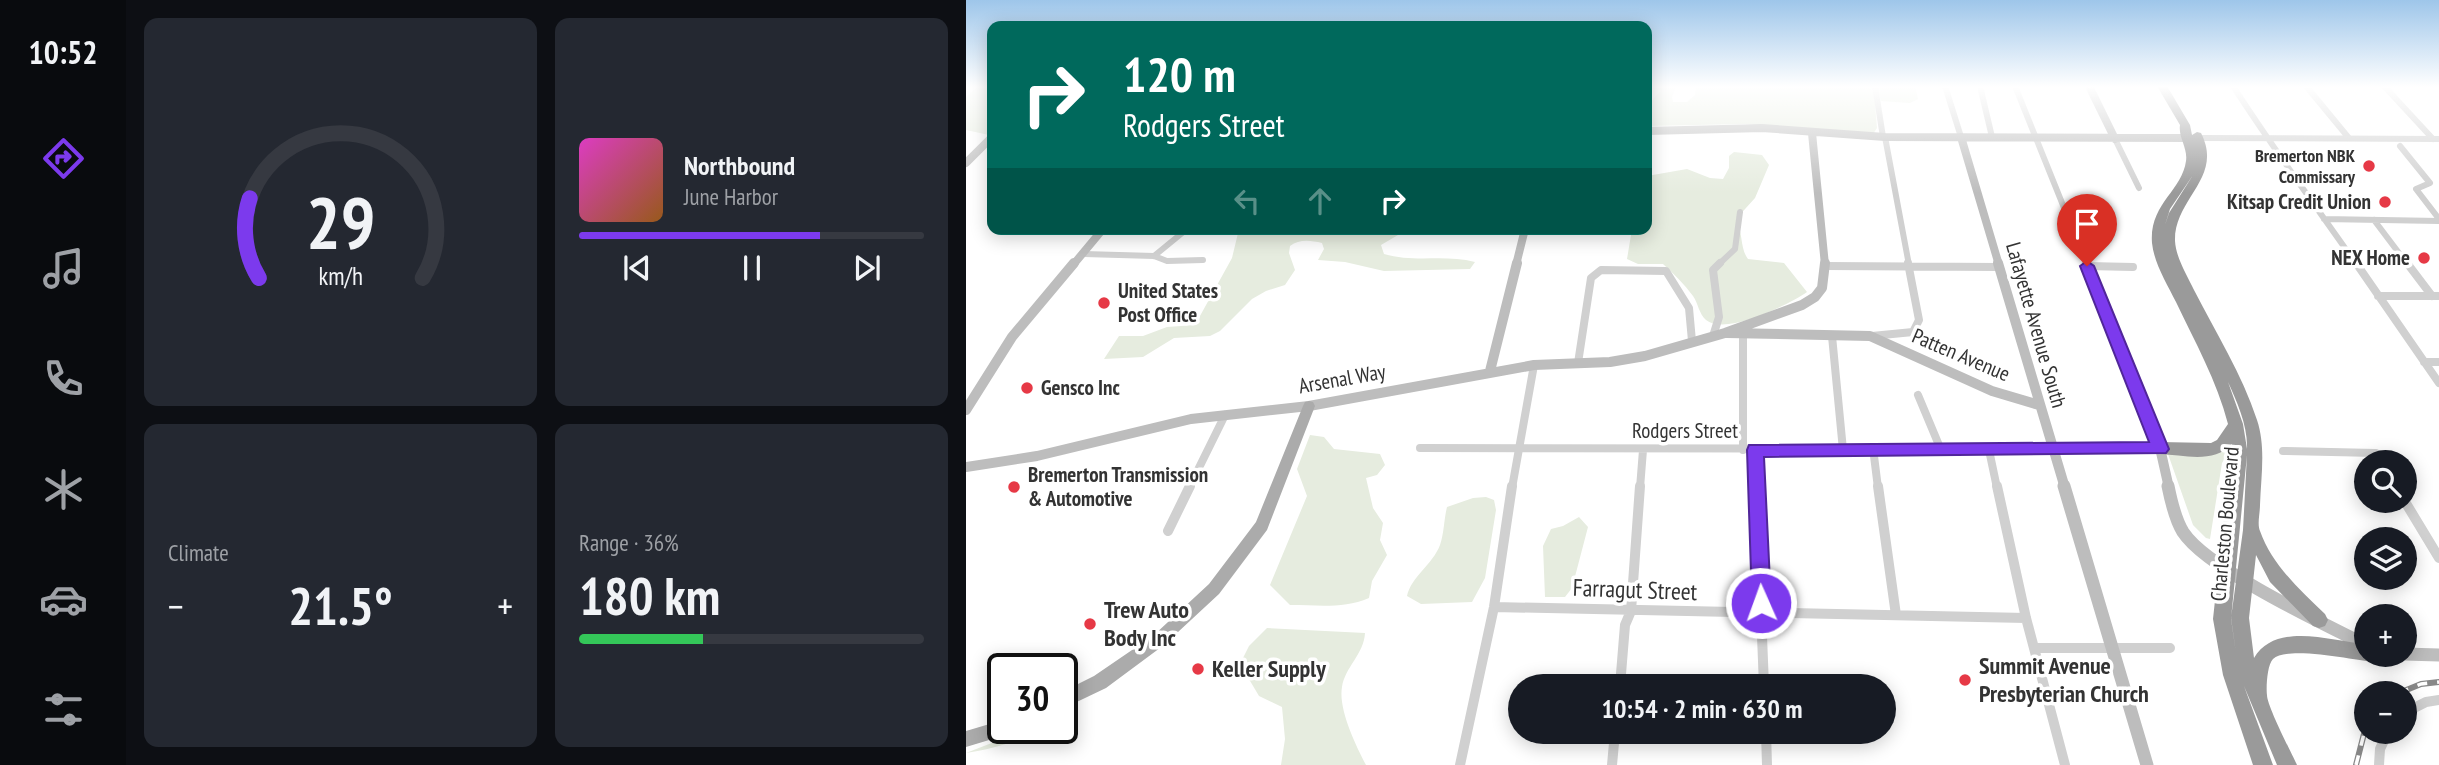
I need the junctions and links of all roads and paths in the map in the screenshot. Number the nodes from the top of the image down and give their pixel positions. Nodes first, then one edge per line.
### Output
1 (1881, 122) edge
2 (1956, 122) edge
3 (1988, 122) edge
4 (2029, 122) edge
5 (2107, 122) edge
6 (2184, 122) edge
7 (2257, 122) edge
8 (2335, 122) edge
9 (2419, 122) edge
10 (1652, 131) edge
11 (1812, 133) junction
12 (2191, 134) junction
13 (1884, 137) junction
14 (1961, 137) junction
15 (1992, 137) junction
16 (2348, 137) junction
17 (2036, 138) junction
18 (2115, 139) junction
19 (2436, 139) edge
20 (2269, 140) junction
21 (987, 142) edge
22 (2400, 146) dead end
23 (966, 163) edge
24 (2430, 183) junction
25 (2439, 183) edge
26 (2139, 188) dead end
27 (1740, 212) dead end
28 (2324, 219) junction
29 (2374, 220) junction
30 (2439, 220) edge
31 (1098, 235) edge
32 (1180, 235) edge
33 (1524, 235) edge
34 (1084, 254) junction
35 (1154, 256) junction
36 (1203, 260) dead end
37 (1825, 266) junction
38 (2087, 266) junction
39 (1911, 267) junction
40 (1998, 267) junction
41 (2133, 267) dead end
42 (2378, 296) junction
43 (2435, 296) edge
44 (1725, 333) junction
45 (1743, 335) junction
46 (1713, 336) junction
47 (1832, 336) junction
48 (1870, 336) junction
49 (1692, 341) junction
50 (2424, 362) junction
51 (2439, 362) edge
52 (1578, 363) junction
53 (1534, 365) junction
54 (1490, 371) junction
55 (2439, 383) edge
56 (1918, 395) dead end
57 (2039, 405) junction
58 (1309, 406) junction
59 (966, 410) edge
60 (1225, 415) junction
61 (2236, 424) junction
62 (1420, 448) dead end
63 (1873, 448) junction
64 (2053, 449) junction
65 (2160, 449) junction
66 (1518, 450) junction
67 (1643, 450) junction
68 (1743, 450) junction
69 (1755, 450) junction
70 (1843, 450) junction
71 (1941, 450) junction
72 (1989, 450) junction
73 (2283, 451) dead end
74 (2354, 453) edge
75 (966, 467) edge
76 (2412, 513) edge
77 (2251, 530) junction
78 (1168, 531) dead end
79 (2439, 558) edge
80 (2227, 568) junction
81 (2244, 579) junction
82 (1494, 607) junction
83 (1631, 611) junction
84 (1762, 614) junction
85 (1896, 615) junction
86 (2026, 618) junction
87 (2319, 620) junction
88 (2354, 639) edge
89 (2111, 647) junction
90 (2034, 648) junction
91 (2170, 648) dead end
92 (2354, 653) edge
93 (2417, 654) edge
94 (2439, 655) edge
95 (1621, 674) edge
96 (1764, 674) edge
97 (1078, 693) edge
98 (2439, 700) edge
99 (2261, 701) junction
100 (2417, 706) edge
101 (987, 733) edge
102 (966, 739) edge
103 (1614, 744) edge
104 (1766, 744) edge
105 (2382, 744) edge
106 (1460, 765) edge
107 (1612, 765) edge
108 (1767, 765) edge
109 (2065, 765) edge
110 (2147, 765) edge
111 (2263, 765) edge
112 (2287, 765) edge
113 (2379, 765) edge

1 - 13 street
2 - 14 street
3 - 15 street
4 - 17 street
5 - 18 main road
6 - 12 highway
7 - 20 street
8 - 16 street
9 - 19 street
10 - 11 main road
11 - 13 main road
11 - 37 main road
12 - 18 main road
12 - 20 street
12 - 61 highway, Charleston Boulevard
12 - 77 highway, Charleston Boulevard
13 - 14 main road
13 - 39 street
14 - 15 main road
14 - 40 main road, Lafayette Avenue South
15 - 17 main road
16 - 19 street
16 - 20 street
17 - 18 main road
17 - 38 street
18 - 26 street
20 - 28 street
21 - 23 main road
22 - 24 street
24 - 25 street
24 - 30 street
27 - 46 street
28 - 29 street
28 - 42 street
29 - 30 street
29 - 43 street
31 - 34 main road
32 - 35 street
33 - 54 main road
34 - 35 street
34 - 59 main road
35 - 36 street
37 - 39 street
37 - 44 main road
38 - 41 street
38 - 65 street
39 - 40 street
39 - 48 street, Patten Avenue
40 - 57 main road, Lafayette Avenue South
42 - 43 street
42 - 50 street
44 - 45 main road, Patten Avenue
44 - 46 main road, Arsenal Way
45 - 47 main road, Patten Avenue
45 - 68 street
46 - 49 main road, Arsenal Way
47 - 48 main road, Patten Avenue
47 - 70 street
48 - 57 main road, Patten Avenue
49 - 52 main road, Arsenal Way
49 - 52 street
50 - 51 street
50 - 55 street
52 - 53 main road, Arsenal Way
53 - 54 main road, Arsenal Way
53 - 66 street
54 - 58 main road, Arsenal Way
56 - 71 street
57 - 64 main road, Lafayette Avenue South
58 - 60 main road, Arsenal Way
58 - 97 main road
60 - 75 main road, Arsenal Way
60 - 78 street
61 - 65 highway
61 - 80 highway, Charleston Boulevard
62 - 66 street, Rodgers Street
63 - 70 street, Rodgers Street
63 - 71 street, Rodgers Street
63 - 85 street
64 - 65 main road, Rodgers Street
64 - 72 street, Rodgers Street
64 - 89 main road, Lafayette Avenue South
65 - 80 main road
66 - 67 street, Rodgers Street
66 - 82 street
67 - 68 street, Rodgers Street
67 - 83 street
68 - 69 street, Rodgers Street
69 - 70 street, Rodgers Street
69 - 84 street
71 - 72 street, Rodgers Street
72 - 86 street
73 - 74 street
76 - 79 street
77 - 81 highway, Charleston Boulevard
77 - 87 highway
80 - 81 main road
80 - 111 highway, Charleston Boulevard
81 - 87 main road
81 - 99 highway, Charleston Boulevard
82 - 83 street, Farragut Street
82 - 106 street
83 - 84 street, Farragut Street
83 - 95 street
84 - 85 street, Farragut Street
84 - 96 street
85 - 86 street, Farragut Street
86 - 90 street
87 - 88 main road
89 - 90 street
89 - 91 street
89 - 110 main road, Lafayette Avenue South
90 - 109 street
92 - 99 highway
93 - 94 main road
98 - 100 street
99 - 112 highway, Charleston Boulevard
101 - 102 main road
103 - 107 street
104 - 108 street
105 - 113 street

